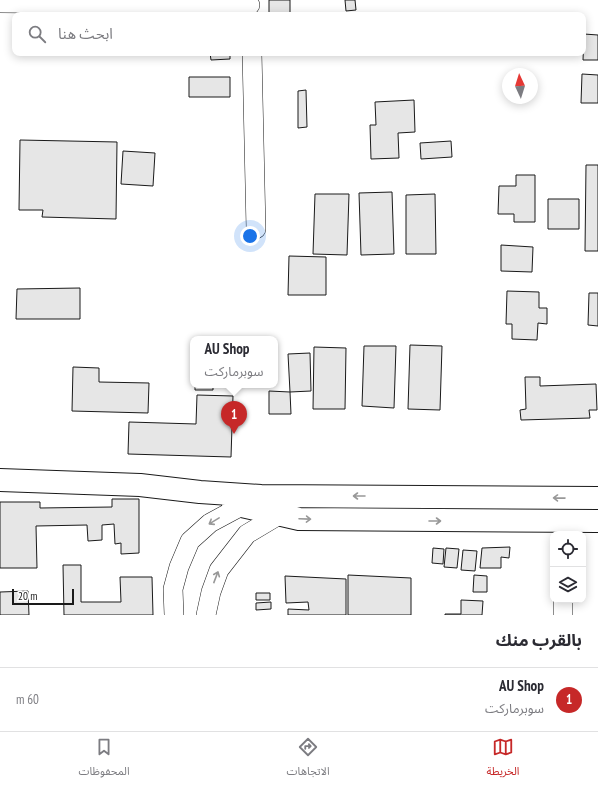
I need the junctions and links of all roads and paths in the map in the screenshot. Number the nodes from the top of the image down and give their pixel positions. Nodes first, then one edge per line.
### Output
1 (26, 1) edge
2 (0, 2) edge
3 (251, 7) edge
4 (252, 56) edge
5 (256, 229) dead end
6 (0, 480) edge
7 (200, 492) junction
8 (261, 496) junction
9 (300, 496) junction
10 (392, 496) junction
11 (598, 498) edge
12 (239, 507) junction
13 (279, 515) junction
14 (392, 521) junction
15 (598, 521) edge
16 (564, 528) edge
17 (563, 603) edge
18 (174, 615) edge
19 (206, 615) edge
20 (563, 615) edge

1 - 2 street
1 - 3 street
4 - 5 street
6 - 7 street
7 - 8 street
7 - 12 street
8 - 9 street
8 - 12 street
10 -> 9 street
9 - 13 street
11 -> 10 street
10 - 14 street
12 - 13 street
12 -> 18 street
13 -> 14 street
19 -> 13 street
14 -> 16 street
15 - 16 street
17 - 20 street

